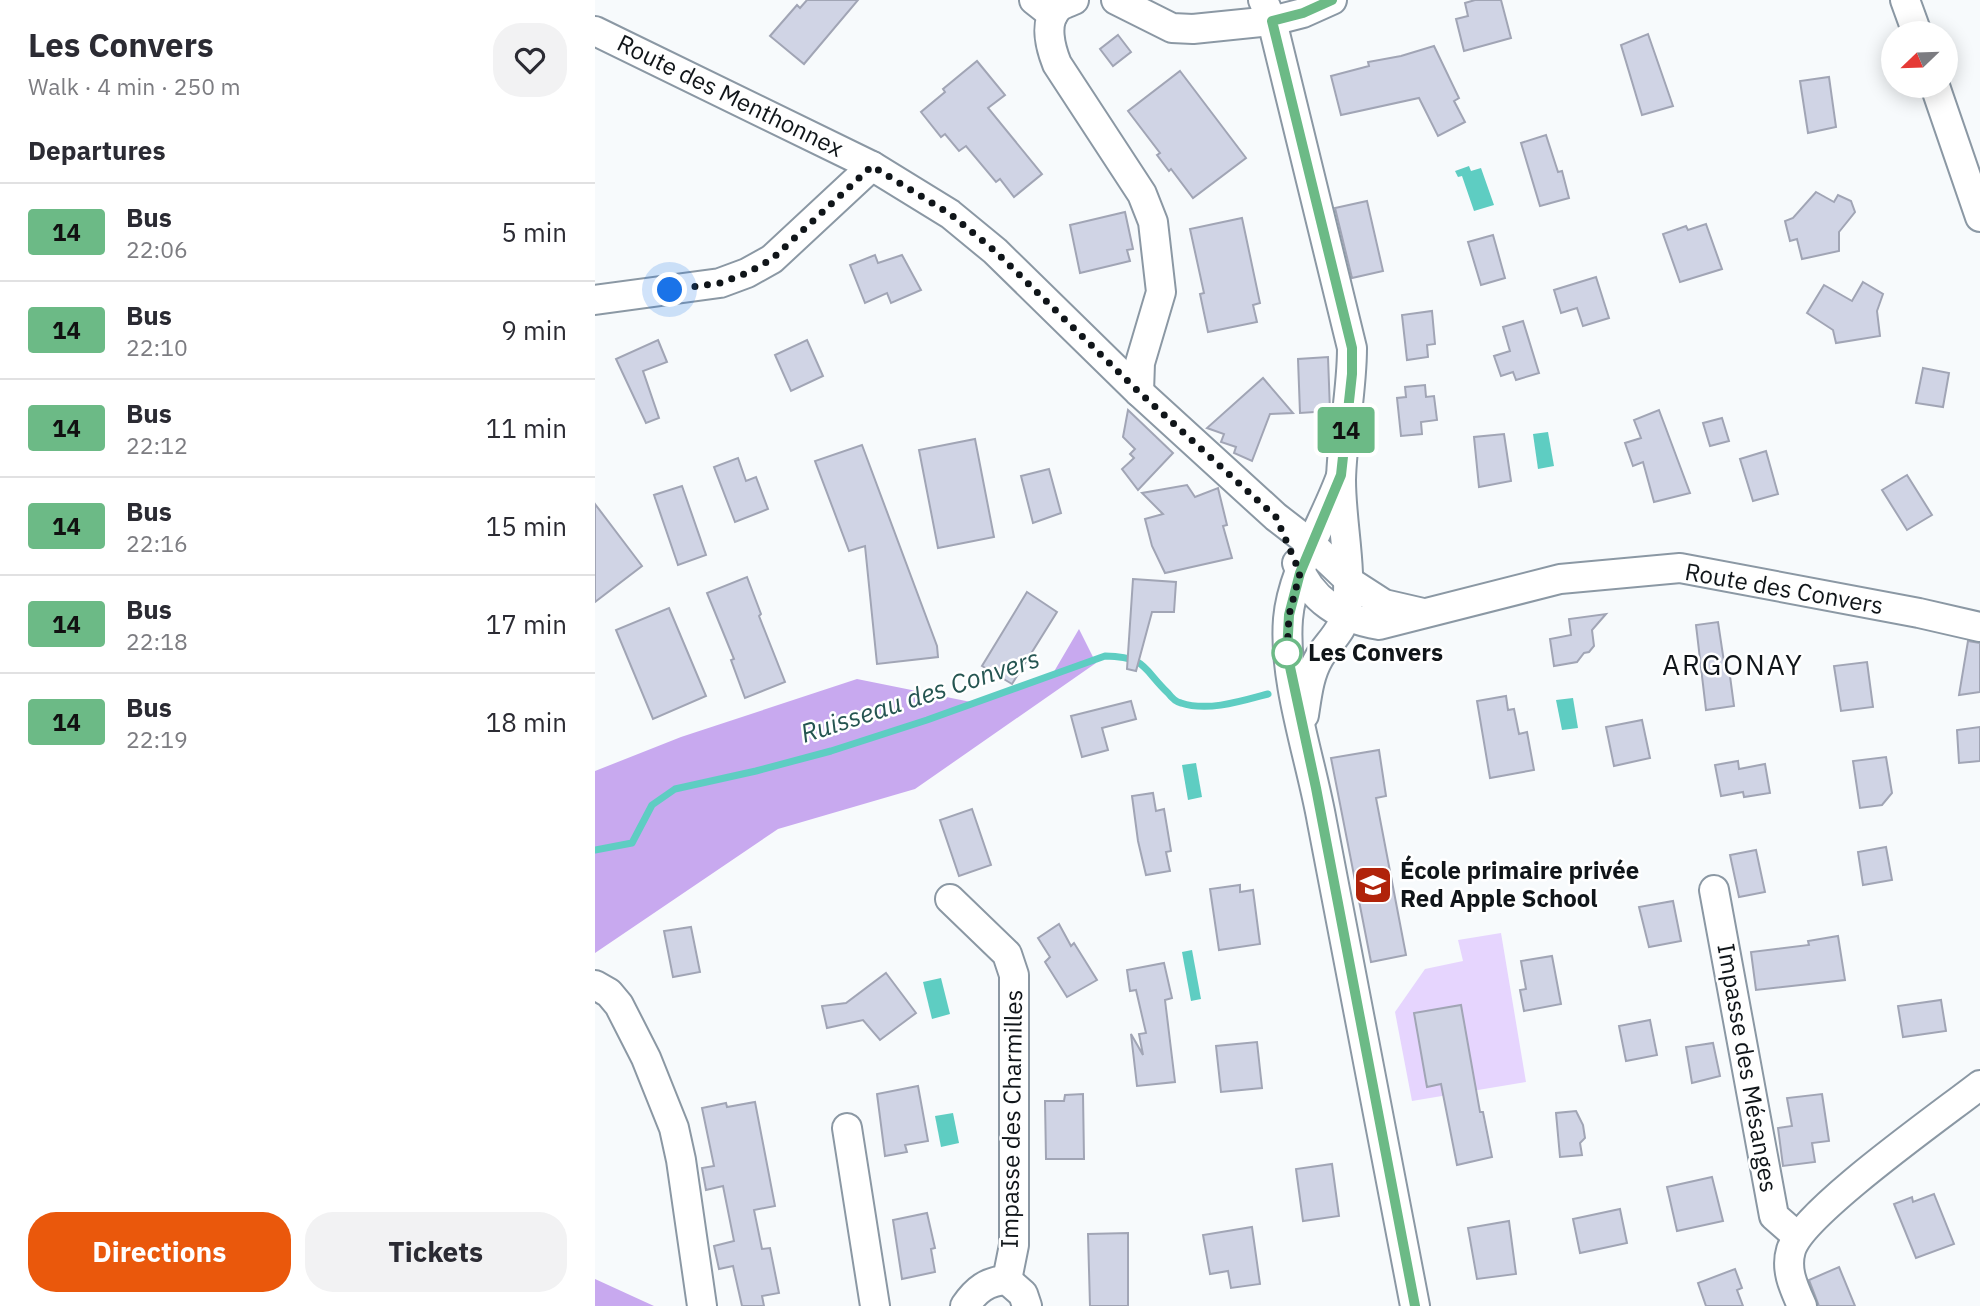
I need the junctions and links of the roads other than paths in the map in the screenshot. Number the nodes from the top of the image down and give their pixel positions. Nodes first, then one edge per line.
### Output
1 (1116, 0) edge
2 (1332, 0) edge
3 (1905, 0) edge
4 (1054, 5) edge
5 (1268, 10) edge
6 (1913, 21) edge
7 (595, 31) edge
8 (1939, 98) edge
9 (872, 166) junction
10 (1980, 217) edge
11 (595, 300) edge
12 (1139, 392) junction
13 (1341, 475) junction
14 (1276, 517) junction
15 (1311, 544) junction
16 (1300, 573) junction
17 (1348, 579) junction
18 (1423, 613) junction
19 (1346, 616) junction
20 (1980, 627) edge
21 (1302, 728) junction
22 (1714, 890) dead end
23 (950, 899) dead end
24 (595, 985) edge
25 (1980, 1085) edge
26 (847, 1128) dead end
27 (1797, 1236) junction
28 (1007, 1280) junction
29 (702, 1306) edge
30 (875, 1306) edge
31 (965, 1306) edge
32 (1027, 1306) edge
33 (1415, 1306) edge
34 (1801, 1306) edge

1 - 5 street
2 - 5 street
3 - 6 street
4 - 12 street
5 - 13 street
7 - 9 street, Route des Menthonnex
8 - 10 street
9 - 11 street
9 - 12 street, Route des Menthonnex
12 - 14 street, Route des Menthonnex
13 - 15 street
13 - 17 street
14 - 15 street, Route des Menthonnex
14 - 16 street, Route des Menthonnex
15 - 16 street
15 - 17 street, Route des Menthonnex
16 - 19 street, Route des Convers
16 - 21 street
17 - 18 street, Route des Convers
17 - 19 street
18 - 19 street, Route des Convers
18 - 20 street, Route des Convers
19 - 21 street
21 - 33 street
22 - 27 street, Impasse des Mésanges
23 - 28 street, Impasse des Charmilles
24 - 29 street
25 - 27 street
26 - 30 street
27 - 34 street
28 - 31 street
28 - 32 street

